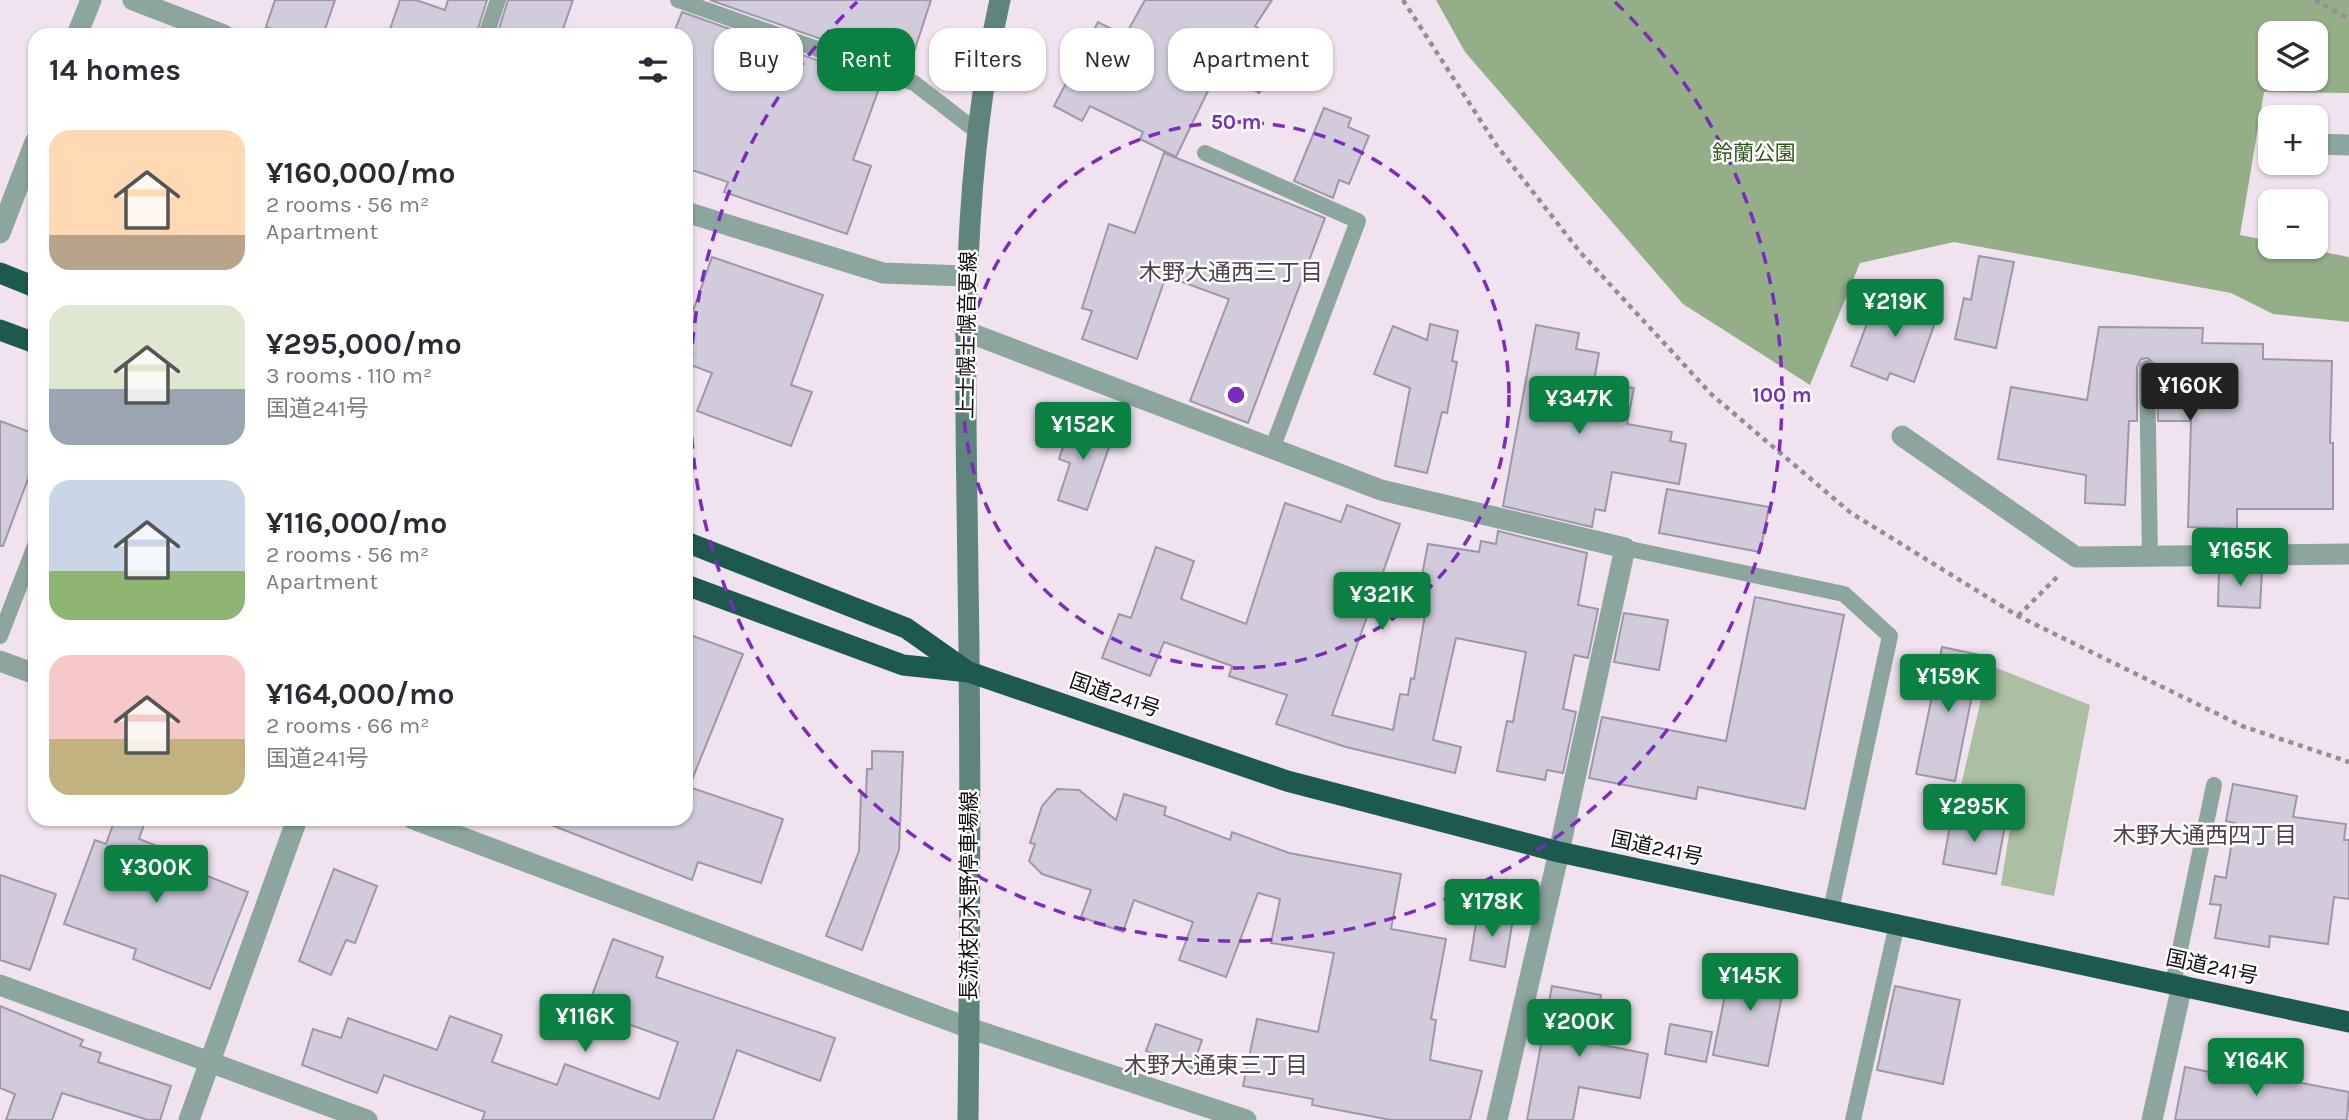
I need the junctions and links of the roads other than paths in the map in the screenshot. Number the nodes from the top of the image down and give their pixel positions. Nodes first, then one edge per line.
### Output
1 (91, 0) edge
2 (133, 0) edge
3 (498, 0) edge
4 (678, 0) edge
5 (1000, 0) edge
6 (80, 28) edge
7 (206, 28) edge
8 (488, 28) edge
9 (979, 133) junction
10 (2328, 144) edge
11 (2349, 145) edge
12 (1205, 153) dead end
13 (28, 160) edge
14 (693, 214) edge
15 (0, 233) edge
16 (0, 273) edge
17 (965, 276) junction
18 (28, 284) edge
19 (0, 330) edge
20 (965, 331) junction
21 (28, 340) edge
22 (2147, 368) dead end
23 (1902, 436) dead end
24 (1272, 449) junction
25 (693, 545) edge
26 (1625, 548) junction
27 (2349, 554) edge
28 (2150, 556) junction
29 (28, 564) edge
30 (693, 588) edge
31 (0, 636) edge
32 (0, 661) edge
33 (28, 671) edge
34 (969, 672) junction
35 (2214, 785) dead end
36 (295, 826) edge
37 (433, 826) edge
38 (1559, 852) junction
39 (1831, 910) junction
40 (1897, 924) junction
41 (2178, 984) junction
42 (0, 985) edge
43 (2349, 1022) edge
44 (969, 1028) junction
45 (210, 1063) junction
46 (189, 1120) edge
47 (367, 1120) edge
48 (968, 1120) edge
49 (1246, 1120) edge
50 (1497, 1120) edge
51 (1853, 1120) edge
52 (2152, 1120) edge

1 - 6 street
2 - 7 street
3 - 8 lane
4 - 9 lane
5 - 9 main road, 上士幌士幌音更線
9 - 17 main road, 上士幌士幌音更線
10 - 11 street
12 - 24 lane
13 - 15 street
14 - 17 street
16 - 18 highway
17 - 20 main road, 上士幌士幌音更線
19 - 21 highway
20 - 24 street
20 - 34 main road, 上士幌士幌音更線
22 - 28 lane
23 - 28 street
24 - 26 street
25 - 34 highway, 国道241号
26 - 38 street
26 - 39 lane
27 - 28 street
29 - 31 lane
30 - 34 highway, 国道241号
32 - 33 street
34 - 38 highway, 国道241号
34 - 44 main road, 長流枝内木野停車場線
35 - 41 lane
36 - 45 street
37 - 44 street
38 - 39 highway, 国道241号
38 - 50 street
39 - 40 highway, 国道241号
40 - 41 highway, 国道241号
40 - 51 lane
41 - 43 highway, 国道241号
41 - 52 street
42 - 45 street
44 - 48 main road, 長流枝内木野停車場線
44 - 49 street
45 - 46 street
45 - 47 street

